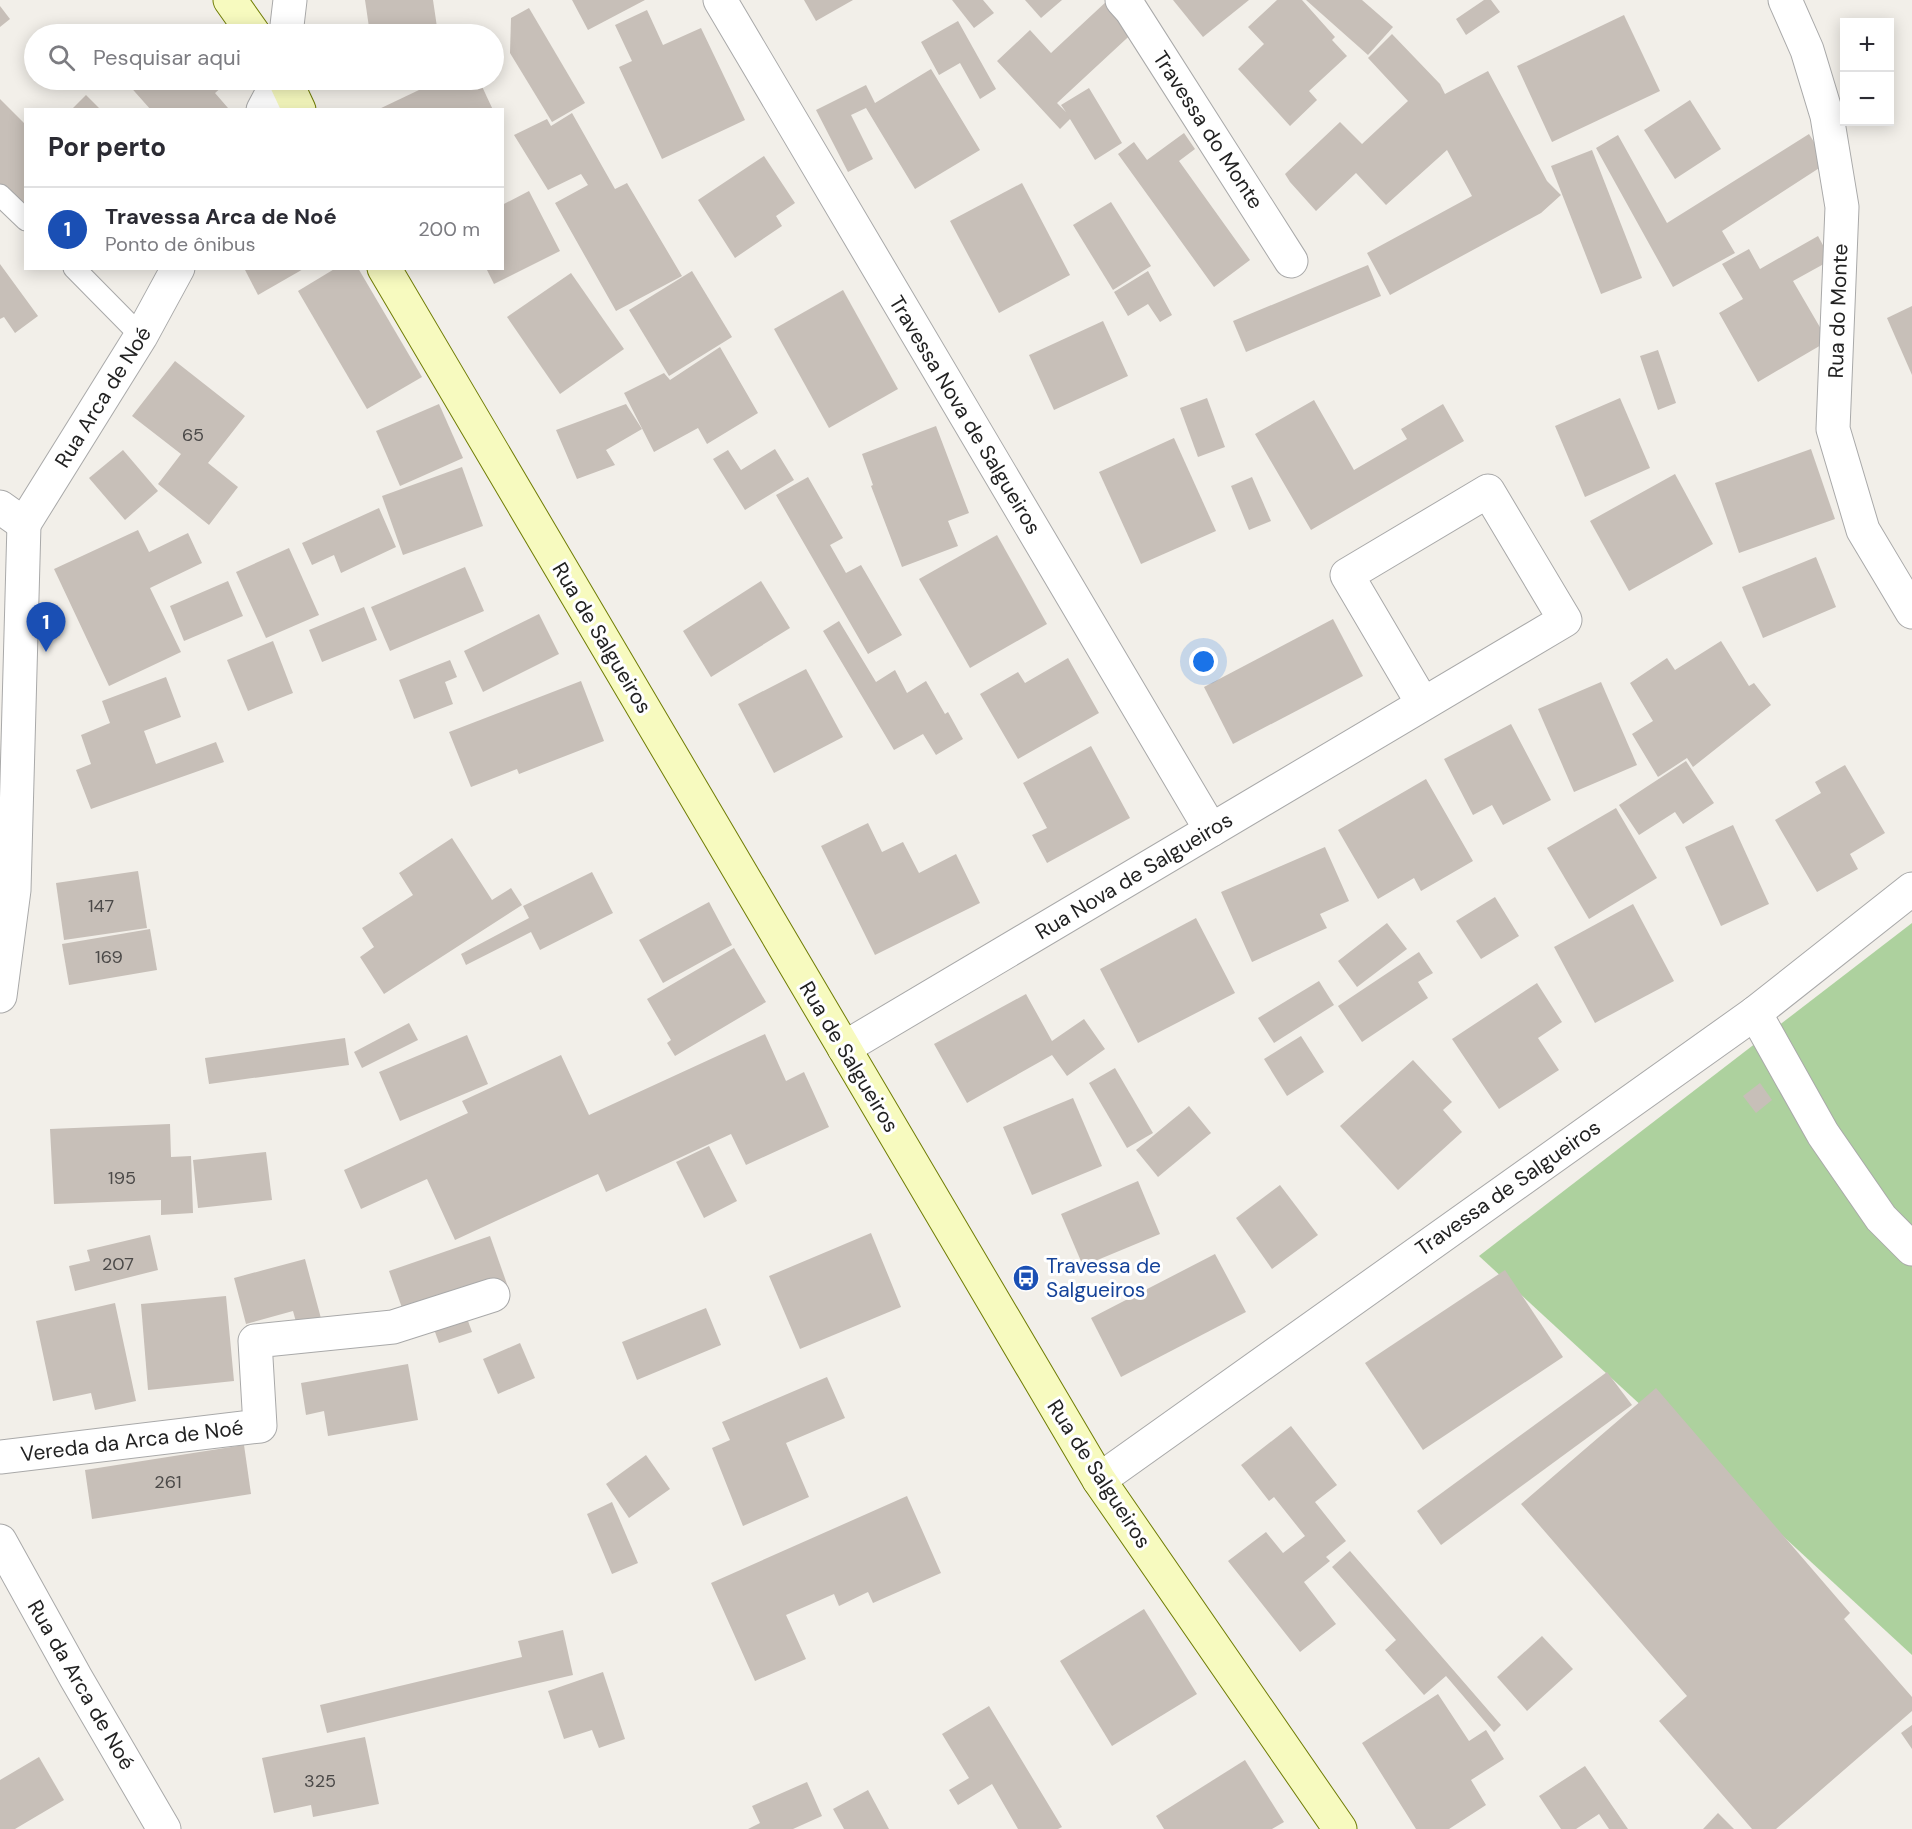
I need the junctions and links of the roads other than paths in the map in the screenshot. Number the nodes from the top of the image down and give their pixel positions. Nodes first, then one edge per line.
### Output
1 (230, 0) edge
2 (290, 0) edge
3 (720, 0) edge
4 (1122, 0) edge
5 (1785, 0) edge
6 (247, 24) edge
7 (287, 24) edge
8 (274, 90) edge
9 (290, 90) edge
10 (264, 108) edge
11 (298, 108) edge
12 (0, 195) edge
13 (24, 218) edge
14 (1291, 261) dead end
15 (76, 270) edge
16 (177, 270) edge
17 (385, 270) edge
18 (141, 336) junction
19 (8, 519) edge
20 (1912, 612) edge
21 (1424, 704) junction
22 (1211, 830) junction
23 (1912, 889) edge
24 (3, 944) edge
25 (0, 996) edge
26 (1755, 1013) junction
27 (844, 1048) junction
28 (1912, 1249) edge
29 (493, 1295) dead end
30 (0, 1457) edge
31 (1099, 1479) junction
32 (0, 1541) edge
33 (164, 1829) edge
34 (1340, 1829) edge

1 - 6 street
2 - 7 street
3 - 22 street, Travessa Nova de Salgueiros
4 - 14 street, Travessa do Monte
5 - 20 street, Rua do Monte
8 - 10 street
9 - 11 street
12 - 13 lane
15 - 18 lane
16 - 18 street, Rua Arca de Noé
17 - 27 street, Rua de Salgueiros
18 - 19 street, Rua Arca de Noé
19 - 24 street
21 - 21 street, Rua Nova de Salgueiros
21 - 22 street, Rua Nova de Salgueiros
22 - 27 street, Rua Nova de Salgueiros
23 - 26 street, Travessa de Salgueiros
24 - 25 street
26 - 28 street
26 - 31 street, Travessa de Salgueiros
27 - 31 street, Rua de Salgueiros
29 - 30 street, Vereda da Arca de Noé
31 - 34 street, Rua de Salgueiros
32 - 33 street, Rua da Arca de Noé

